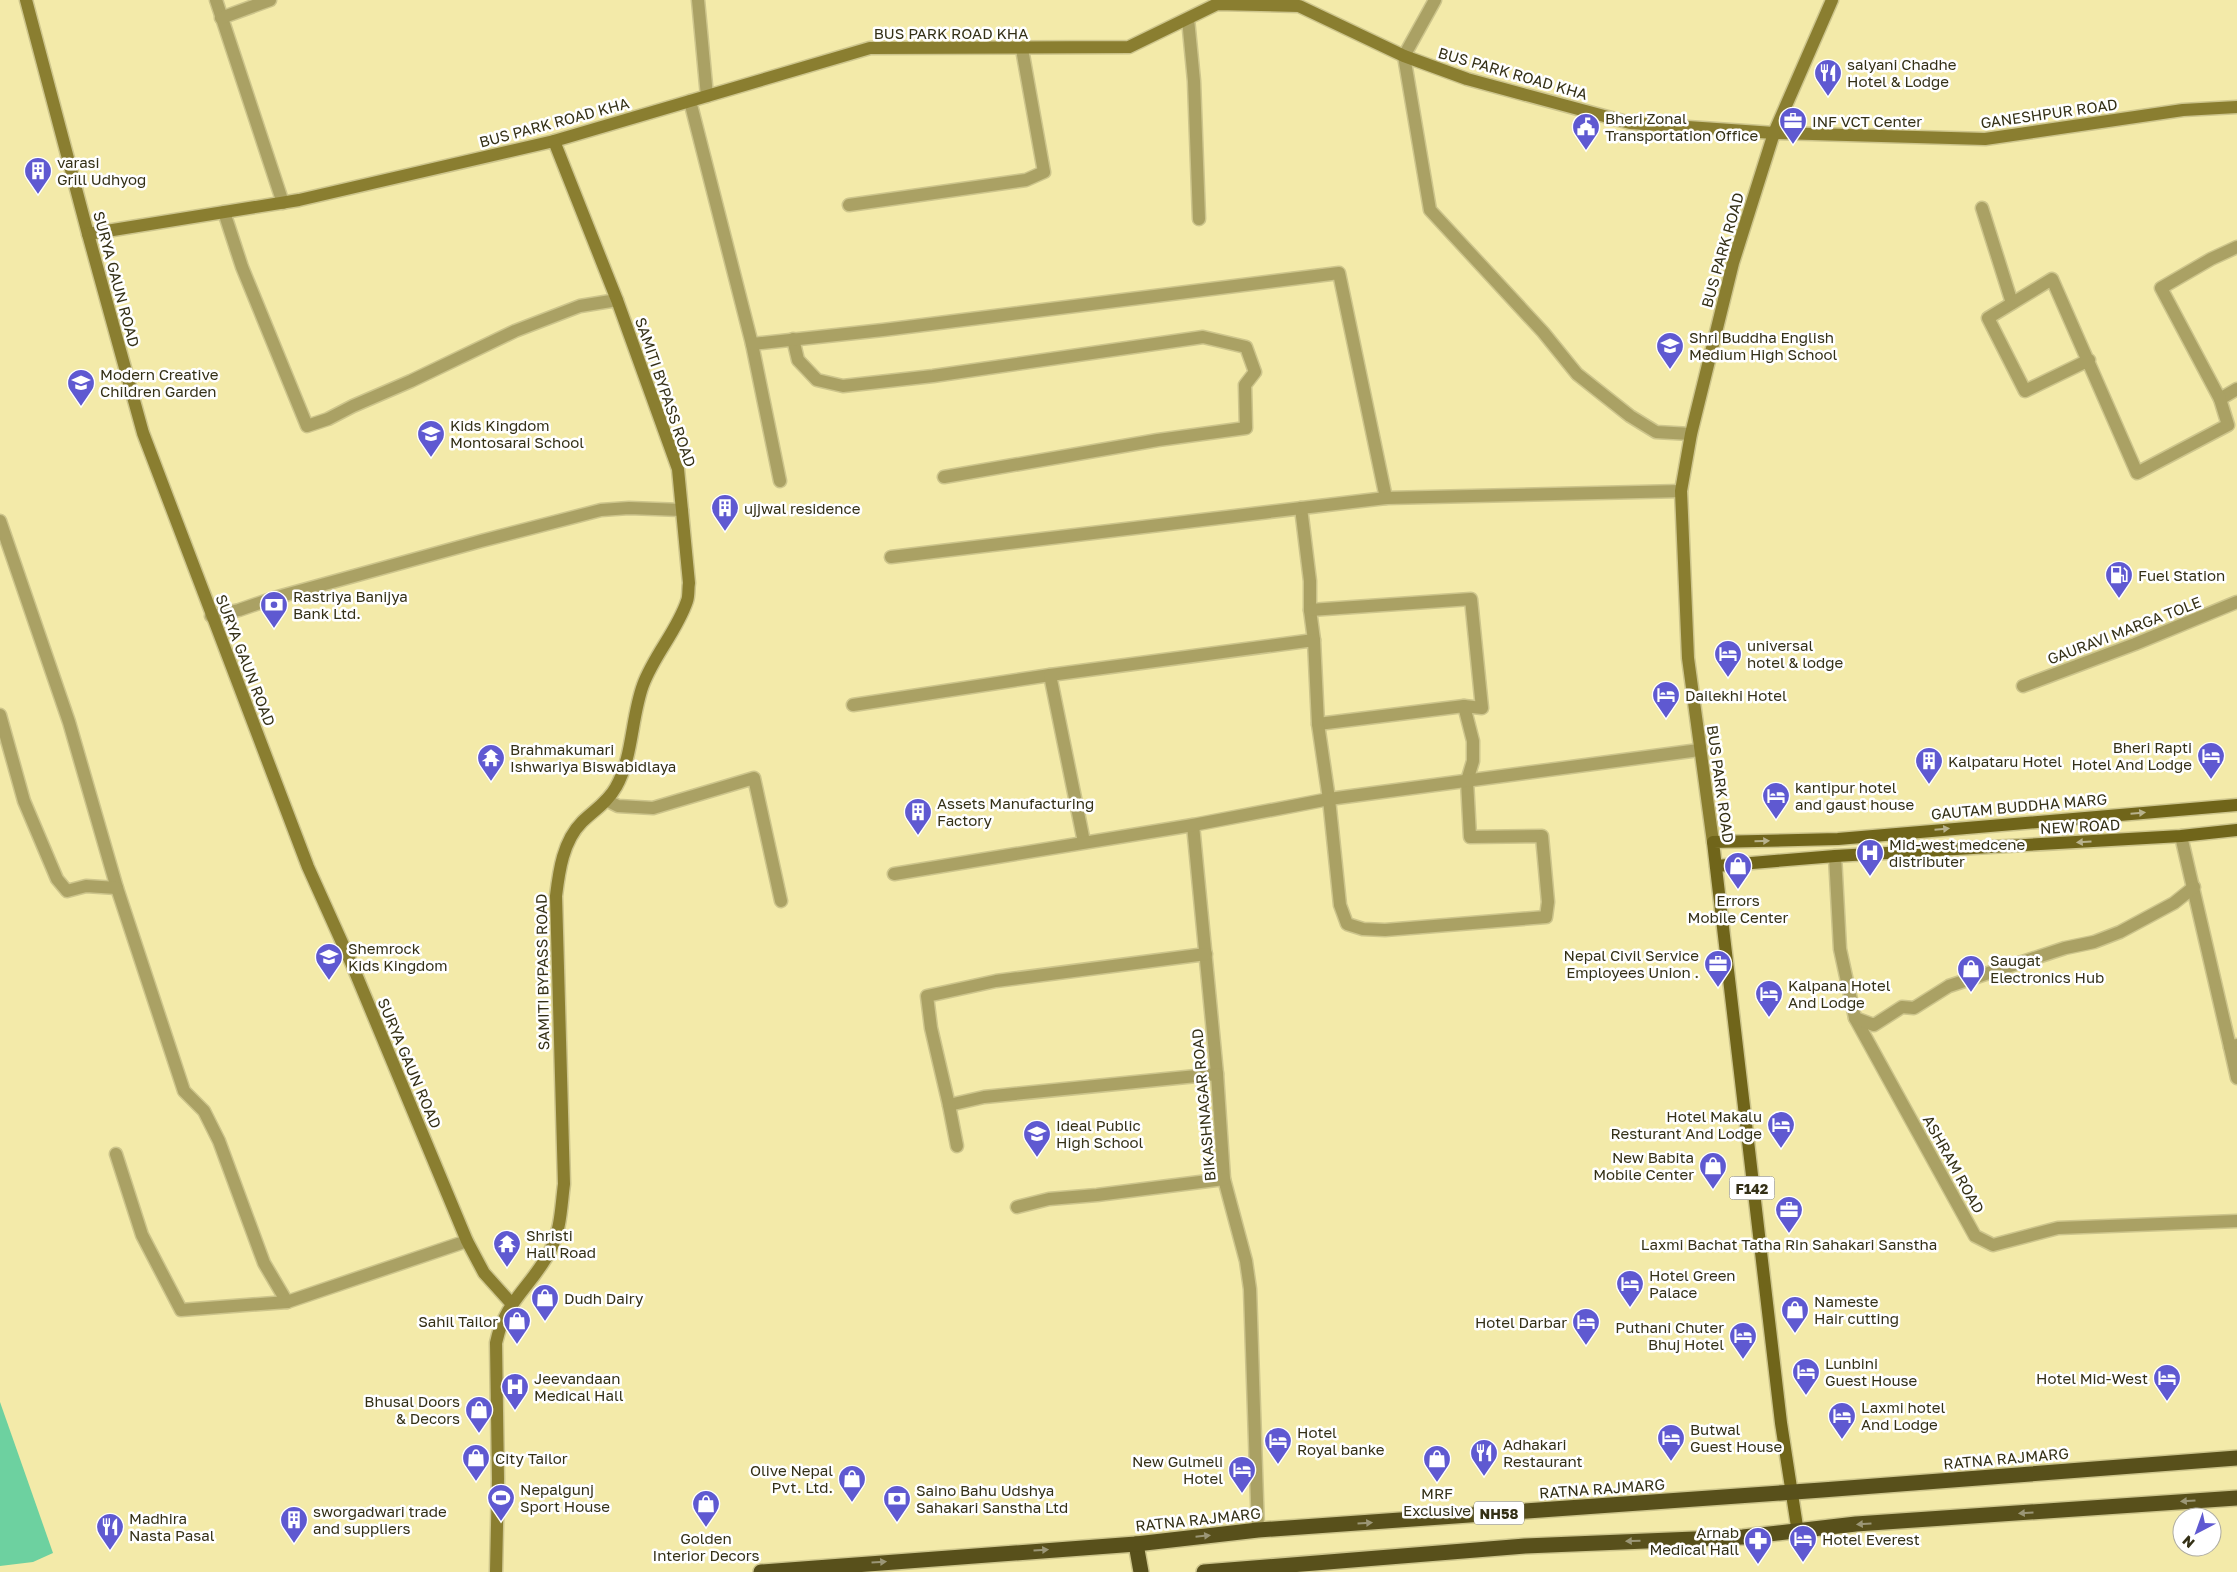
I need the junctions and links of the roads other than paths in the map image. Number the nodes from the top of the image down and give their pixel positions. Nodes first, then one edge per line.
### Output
1 (26, 0) edge
2 (216, 0) edge
3 (270, 0) edge
4 (698, 0) edge
5 (1435, 0) edge
6 (1832, 0) edge
7 (221, 18) junction
8 (1188, 18) junction
9 (1022, 49) junction
10 (1404, 56) junction
11 (707, 96) junction
12 (690, 102) junction
13 (2237, 107) edge
14 (1774, 133) junction
15 (554, 142) junction
16 (282, 202) junction
17 (849, 205) dead end
18 (1982, 208) dead end
19 (224, 212) junction
20 (1199, 219) dead end
21 (88, 234) junction
22 (2237, 247) edge
23 (617, 300) junction
24 (2012, 303) junction
25 (793, 339) junction
26 (752, 344) junction
27 (2089, 360) junction
28 (2237, 390) edge
29 (2220, 399) junction
30 (1691, 434) junction
31 (944, 477) dead end
32 (780, 481) dead end
33 (1681, 491) junction
34 (1386, 498) junction
35 (1301, 508) junction
36 (682, 510) junction
37 (0, 521) edge
38 (3, 538) edge
39 (890, 557) dead end
40 (2237, 602) edge
41 (1310, 610) junction
42 (212, 616) junction
43 (1314, 640) junction
44 (1050, 675) junction
45 (2023, 686) dead end
46 (853, 705) dead end
47 (1464, 706) junction
48 (0, 715) edge
49 (1318, 724) junction
50 (1700, 750) junction
51 (1467, 781) junction
52 (1329, 798) junction
53 (606, 800) junction
54 (2237, 805) edge
55 (1193, 825) junction
56 (2237, 830) edge
57 (2181, 836) junction
58 (1084, 842) junction
59 (1713, 842) junction
60 (1835, 856) junction
61 (1716, 866) junction
62 (894, 874) dead end
63 (2194, 886) junction
64 (117, 888) junction
65 (781, 901) dead end
66 (1206, 954) junction
67 (1855, 1018) junction
68 (2234, 1046) edge
69 (1217, 1074) junction
70 (2237, 1078) edge
71 (949, 1104) junction
72 (957, 1146) dead end
73 (116, 1154) dead end
74 (1224, 1179) junction
75 (1017, 1207) dead end
76 (2237, 1221) edge
77 (467, 1241) junction
78 (287, 1302) junction
79 (512, 1303) junction
80 (2237, 1458) edge
81 (1790, 1491) junction
82 (2237, 1498) edge
83 (1258, 1530) junction
84 (1798, 1533) junction
85 (1136, 1544) junction
86 (496, 1572) edge
87 (761, 1572) edge
88 (1141, 1572) edge
89 (1204, 1572) edge

1 - 21 street, SURYA GAUN ROAD
2 - 7 street
3 - 7 street
4 - 11 street
5 - 10 street
6 - 14 street, BUS PARK ROAD
7 - 16 street
8 - 9 street, BUS PARK ROAD KHA
8 - 10 street, BUS PARK ROAD KHA
8 - 20 street
9 - 11 street, BUS PARK ROAD KHA
9 - 17 street
10 - 14 street, BUS PARK ROAD KHA
10 - 30 street
11 - 12 street, BUS PARK ROAD KHA
12 - 15 street, BUS PARK ROAD KHA
12 - 26 street
13 - 14 street, GANESHPUR ROAD
14 - 30 street, BUS PARK ROAD
15 - 16 street, BUS PARK ROAD KHA
15 - 23 street, SAMITI BYPASS ROAD
16 - 19 street, BUS PARK ROAD KHA
18 - 24 street
19 - 21 street, BUS PARK ROAD KHA
19 - 23 street
21 - 42 street, SURYA GAUN ROAD
22 - 29 street
23 - 36 street, SAMITI BYPASS ROAD
24 - 27 street
24 - 27 street
25 - 26 street
25 - 31 street
25 - 34 street
26 - 32 street
27 - 29 street
28 - 29 street
30 - 33 street, BUS PARK ROAD
33 - 34 street
33 - 50 street, BUS PARK ROAD
34 - 35 street
35 - 39 street
35 - 41 street
36 - 42 street
36 - 53 street, SAMITI BYPASS ROAD
37 - 38 street
38 - 64 street
40 - 45 street, GAURAVI MARGA TOLE
41 - 43 street
41 - 47 street
42 - 77 street, SURYA GAUN ROAD
43 - 44 street
43 - 49 street
44 - 46 street
44 - 58 street
47 - 49 street
47 - 51 street
48 - 64 street
49 - 52 street
50 - 51 street
50 - 59 street, BUS PARK ROAD
51 - 52 street
51 - 52 street
52 - 55 street
53 - 65 street
53 - 79 street, SAMITI BYPASS ROAD
59 -> 54 main road, GAUTAM BUDDHA MARG
55 - 58 street
55 - 66 street, BIKASHNAGAR ROAD
56 - 57 main road, NEW ROAD
57 -> 60 main road, NEW ROAD
57 - 63 street
58 - 62 street
59 - 61 main road, BUS PARK ROAD / F142
60 - 61 main road, NEW ROAD
60 - 67 street, ASHRAM ROAD
61 - 81 main road, BUS PARK ROAD / F142
63 - 67 street
63 - 68 street
64 - 78 street
66 - 69 street, BIKASHNAGAR ROAD
66 - 71 street
67 - 76 street, ASHRAM ROAD
68 - 70 street
69 - 71 street
69 - 74 street, BIKASHNAGAR ROAD
71 - 72 street
73 - 78 street
74 - 75 street
74 - 83 street, BIKASHNAGAR ROAD
77 - 78 street
77 - 79 street, SURYA GAUN ROAD
79 - 86 street, SAMITI BYPASS ROAD
80 - 81 highway, RATNA RAJMARG / NH58
83 -> 81 highway, RATNA RAJMARG / NH58
81 - 84 main road, BUS PARK ROAD / F142
82 -> 84 highway, NH58
85 -> 83 highway, RATNA RAJMARG / NH58
84 -> 89 highway, NH58
87 -> 85 highway, RATNA RAJMARG / NH58
85 - 88 highway

